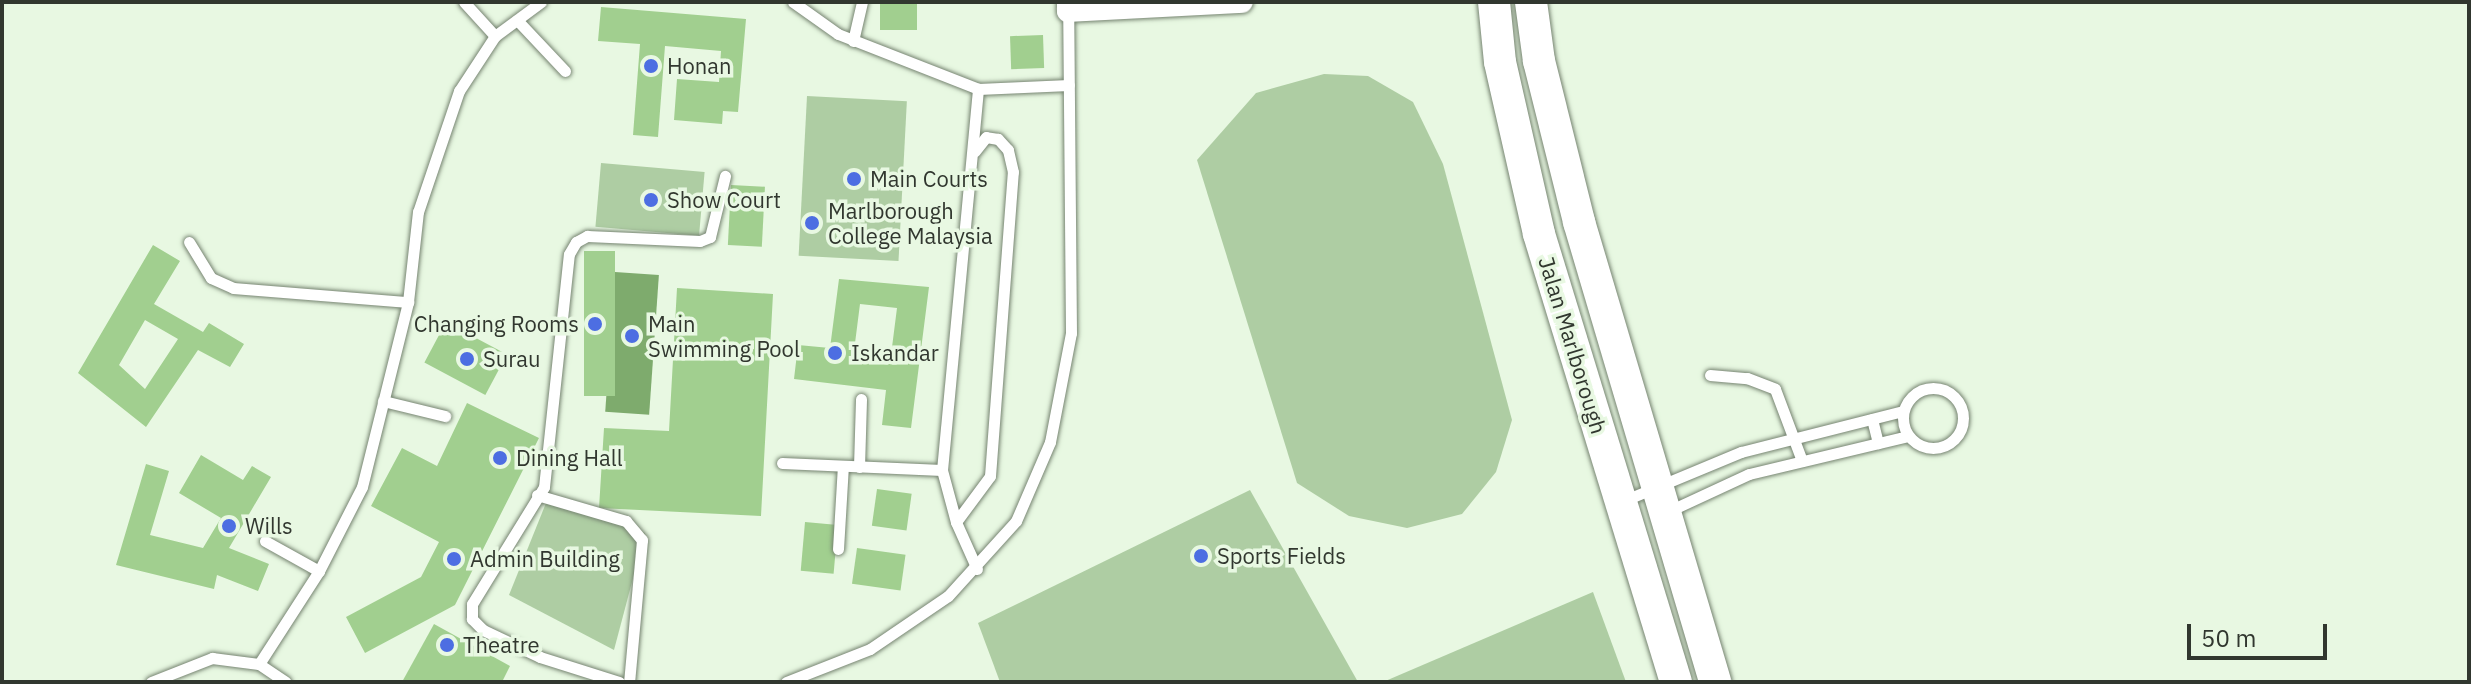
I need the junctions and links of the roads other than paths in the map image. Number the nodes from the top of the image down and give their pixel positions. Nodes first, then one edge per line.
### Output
1 (464, 2) edge
2 (541, 2) edge
3 (793, 2) edge
4 (862, 2) edge
5 (1242, 2) edge
6 (1494, 2) edge
7 (1531, 2) edge
8 (1068, 6) edge
9 (517, 20) junction
10 (495, 36) junction
11 (853, 41) junction
12 (565, 71) dead end
13 (1069, 85) junction
14 (978, 89) junction
15 (975, 151) junction
16 (725, 176) dead end
17 (189, 242) dead end
18 (408, 302) junction
19 (1710, 375) dead end
20 (861, 399) dead end
21 (383, 401) junction
22 (1903, 411) junction
23 (445, 416) dead end
24 (1872, 419) junction
25 (1908, 436) junction
26 (1794, 438) junction
27 (1878, 443) junction
28 (1754, 449) junction
29 (1802, 461) junction
30 (782, 463) dead end
31 (843, 466) junction
32 (859, 467) junction
33 (942, 470) junction
34 (1759, 471) junction
35 (537, 495) junction
36 (1661, 500) junction
37 (1621, 502) junction
38 (956, 522) junction
39 (265, 541) dead end
40 (838, 549) dead end
41 (977, 569) junction
42 (319, 571) junction
43 (259, 664) junction
44 (151, 682) edge
45 (286, 682) edge
46 (619, 682) edge
47 (629, 682) edge
48 (786, 682) edge
49 (1676, 682) edge
50 (1715, 682) edge

1 - 10 lane
2 - 9 lane
3 - 11 lane
4 - 11 lane
5 - 8 street
6 - 37 street, Jalan Marlborough
7 - 36 street, Jalan Marlborough
8 - 13 lane
9 - 10 lane
9 - 12 lane
10 - 18 lane
11 - 14 lane
13 - 14 lane
13 - 41 lane
14 - 15 lane
15 - 33 lane
15 - 38 lane
16 - 35 lane
17 - 18 lane
18 - 21 lane
19 - 26 lane
20 - 32 lane
21 - 23 lane
21 - 42 lane
22 - 24 lane
22 - 25 lane
22 - 25 lane
24 - 26 lane
24 - 27 lane
25 - 27 lane
26 - 28 lane
26 - 29 lane
27 - 29 lane
28 - 34 lane
28 - 36 lane
29 - 34 lane
30 - 31 lane
31 - 32 lane
31 - 40 lane
32 - 33 lane
33 - 38 lane
34 - 36 lane
35 - 46 lane
35 - 47 lane
36 - 37 lane
36 - 50 street, Jalan Marlborough
37 - 49 street, Jalan Marlborough
38 - 41 lane
39 - 42 lane
41 - 48 lane
42 - 43 lane
43 - 44 lane
43 - 45 lane

